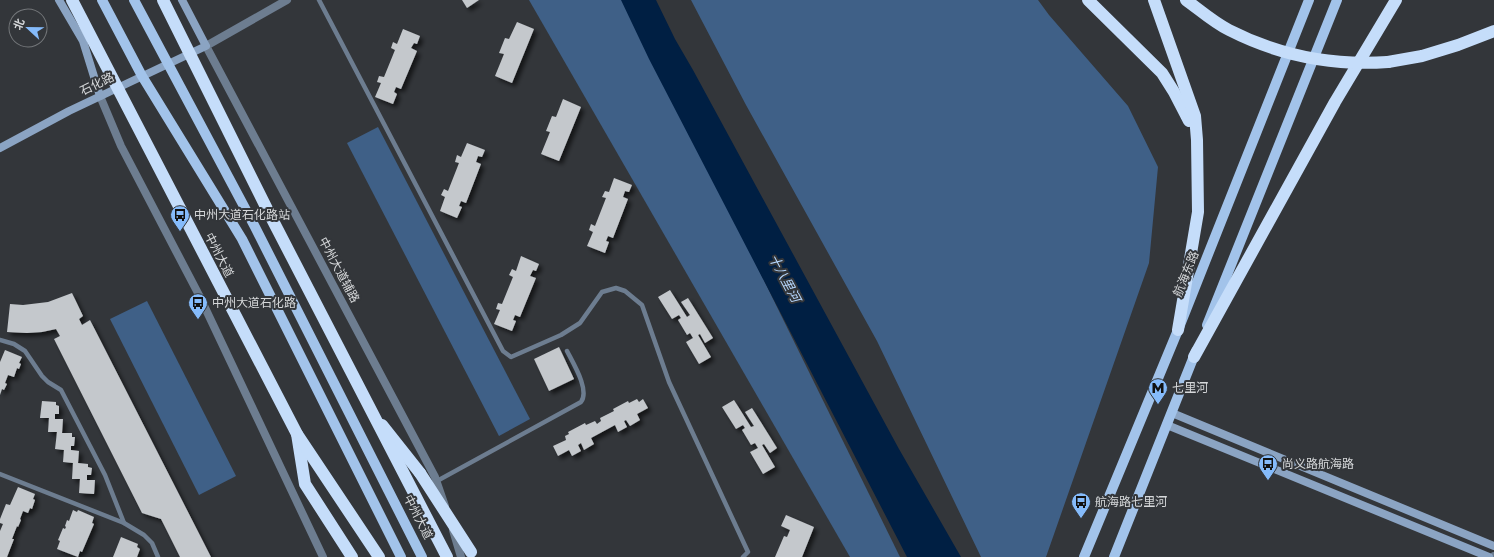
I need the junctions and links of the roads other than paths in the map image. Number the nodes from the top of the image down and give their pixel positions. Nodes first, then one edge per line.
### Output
1 (59, 0) edge
2 (72, 0) edge
3 (102, 0) edge
4 (134, 0) edge
5 (163, 0) edge
6 (182, 0) edge
7 (287, 0) edge
8 (319, 0) edge
9 (1088, 0) edge
10 (1154, 0) edge
11 (1186, 0) edge
12 (1309, 0) edge
13 (1337, 0) edge
14 (1396, 0) edge
15 (1494, 31) edge
16 (206, 46) junction
17 (168, 64) junction
18 (142, 76) junction
19 (100, 96) junction
20 (1197, 140) junction
21 (0, 148) edge
22 (1178, 330) junction
23 (0, 340) edge
24 (567, 351) dead end
25 (1194, 357) junction
26 (1172, 413) junction
27 (374, 414) junction
28 (1167, 425) junction
29 (297, 434) junction
30 (0, 474) edge
31 (437, 481) junction
32 (124, 523) junction
33 (1494, 546) edge
34 (469, 555) edge
35 (158, 557) edge
36 (323, 557) edge
37 (352, 557) edge
38 (379, 557) edge
39 (401, 557) edge
40 (422, 557) edge
41 (447, 557) edge
42 (743, 557) edge
43 (1084, 557) edge
44 (1114, 557) edge
45 (1489, 557) edge

1 - 19 street
2 - 29 highway, 中州大道, bridge
3 - 18 main road
4 - 17 main road, 中州大道
5 - 27 highway, 中州大道, bridge
6 - 16 street, 中州大道辅路
7 - 16 street
8 - 42 lane
9 - 20 highway
10 - 20 highway
11 - 15 highway, bridge
12 - 22 main road, 航海东路
13 - 25 main road
14 - 25 highway
16 - 17 street, 石化路
16 - 31 street, 中州大道辅路
17 - 18 street, 石化路
17 - 40 main road, 中州大道
18 - 19 street, 石化路
18 - 39 main road
19 - 21 street, 石化路
19 - 36 street
20 - 22 highway
22 - 43 main road, 航海东路
23 - 32 lane
24 - 31 lane
25 - 26 main road
26 - 28 main road
26 - 33 street
27 - 34 highway, bridge
27 - 41 highway, 中州大道, bridge
28 - 44 main road
28 - 45 street
29 - 37 highway
29 - 38 highway, 中州大道, bridge
30 - 32 lane
31 - 34 street, 中州大道辅路
32 - 35 lane

